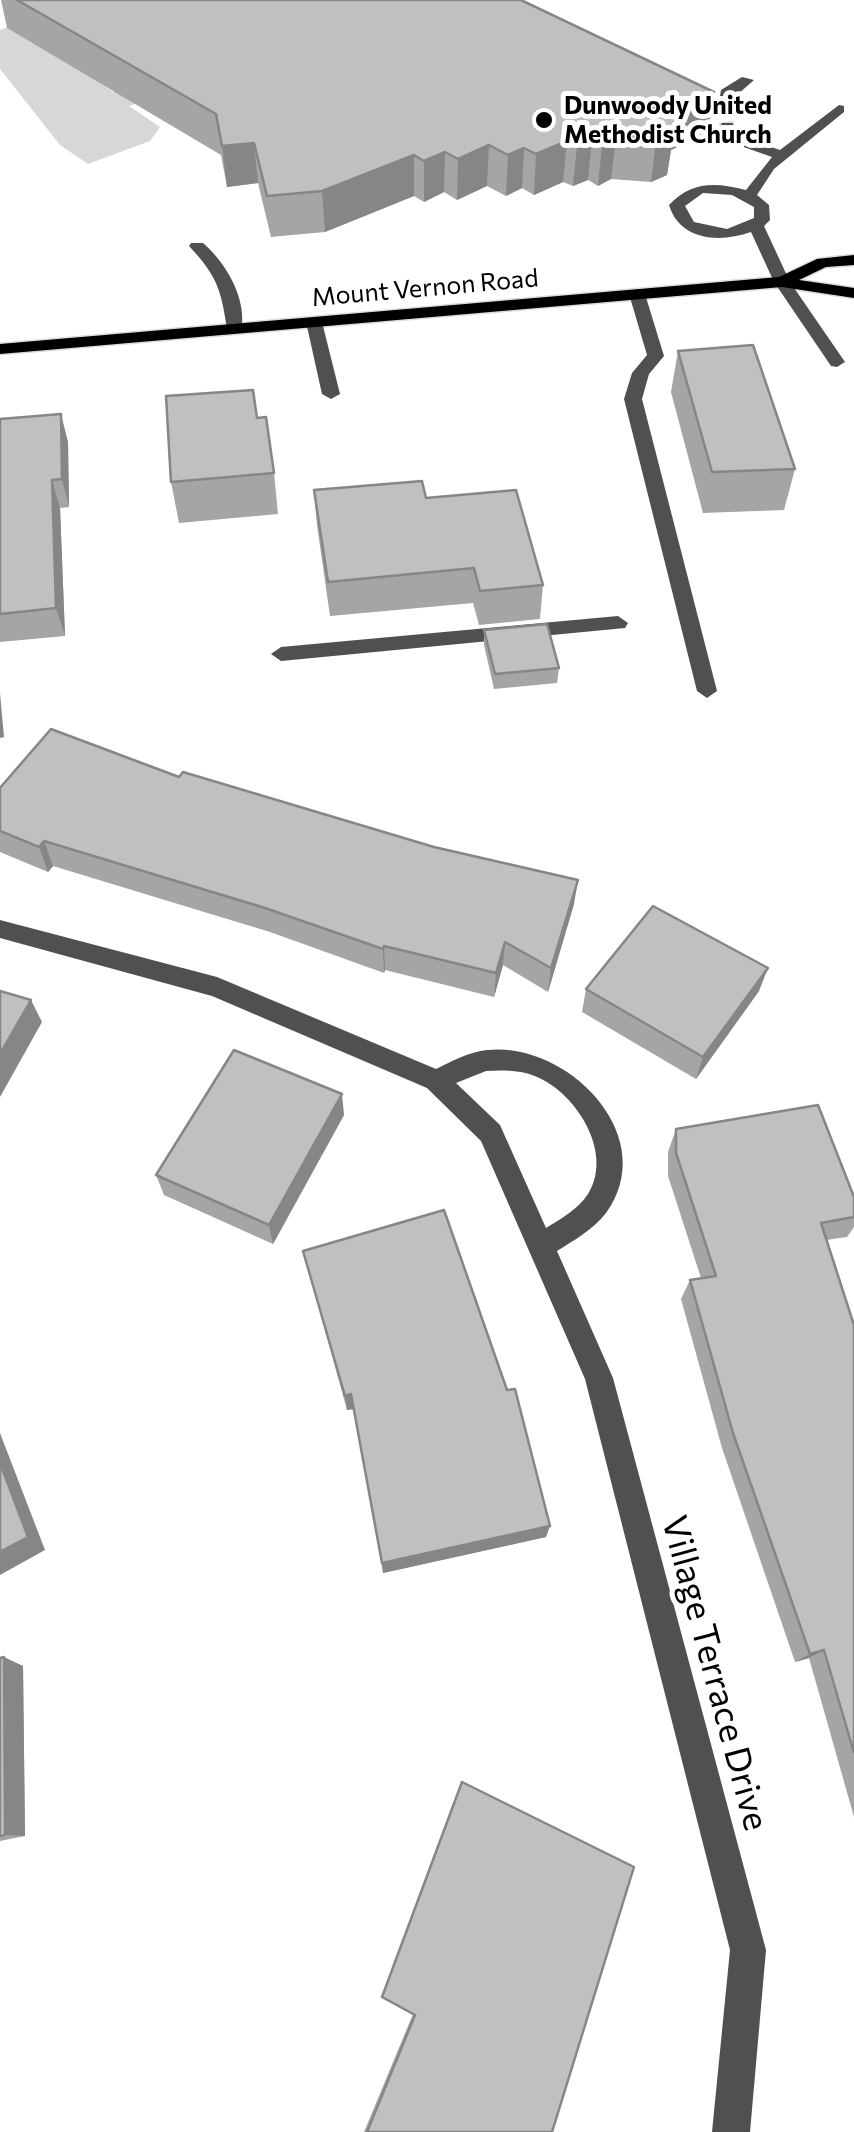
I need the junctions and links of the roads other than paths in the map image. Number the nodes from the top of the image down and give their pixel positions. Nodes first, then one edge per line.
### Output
1 (747, 80) dead end
2 (724, 100) dead end
3 (839, 109) dead end
4 (727, 126) dead end
5 (780, 155) junction
6 (750, 196) junction
7 (756, 226) junction
8 (197, 246) dead end
9 (854, 260) edge
10 (782, 282) junction
11 (854, 293) edge
12 (636, 294) junction
13 (314, 322) junction
14 (235, 329) junction
15 (0, 349) edge
16 (837, 362) dead end
17 (332, 394) dead end
18 (618, 623) dead end
19 (281, 654) dead end
20 (707, 691) dead end
21 (0, 929) edge
22 (436, 1080) junction
23 (542, 1246) junction
24 (731, 2132) edge

1 - 2 street
3 - 5 street
4 - 5 street
5 - 6 street
6 - 7 street
6 - 7 street
7 - 10 street
8 - 14 street
9 - 10 main road
10 - 11 main road, Mount Vernon Road
10 - 12 main road, Mount Vernon Road
10 - 16 street
12 - 13 main road, Mount Vernon Road
12 - 20 street
13 - 14 main road, Mount Vernon Road
13 - 17 street
14 - 15 main road, Mount Vernon Road
18 - 19 street
21 - 22 street, Village Terrace Drive
22 - 23 street, Village Terrace Drive
22 - 23 street
23 - 24 street, Village Terrace Drive

